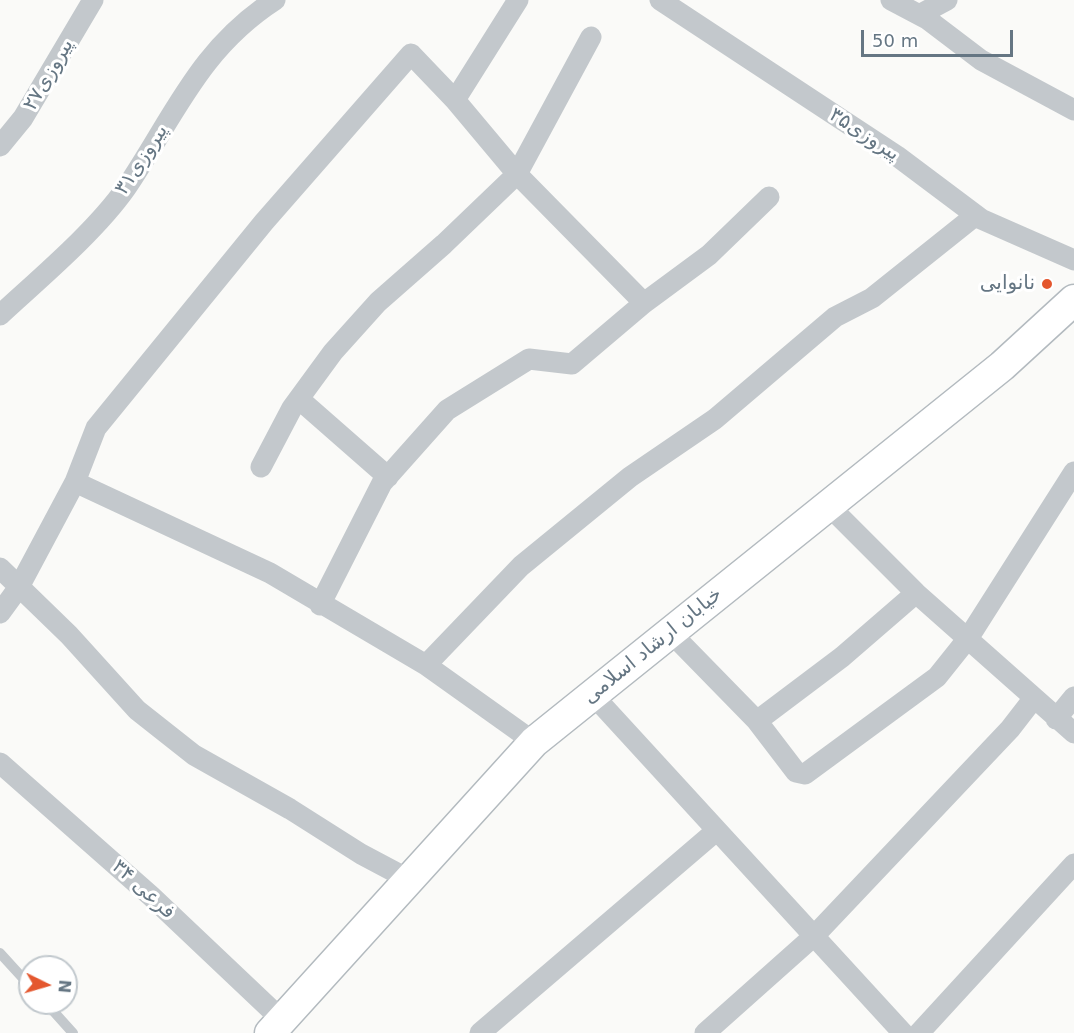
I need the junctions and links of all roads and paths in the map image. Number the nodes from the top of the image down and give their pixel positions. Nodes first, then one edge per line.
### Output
1 (93, 0) edge
2 (275, 0) edge
3 (518, 0) edge
4 (660, 0) edge
5 (891, 0) edge
6 (947, 0) edge
7 (919, 15) junction
8 (591, 37) dead end
9 (455, 100) junction
10 (1074, 110) edge
11 (0, 146) edge
12 (517, 174) junction
13 (769, 197) dead end
14 (976, 215) junction
15 (1074, 260) edge
16 (1074, 300) edge
17 (644, 303) junction
18 (0, 315) edge
19 (299, 399) junction
20 (261, 467) dead end
21 (1074, 472) edge
22 (388, 477) junction
23 (75, 482) junction
24 (827, 504) junction
25 (0, 568) edge
26 (19, 586) junction
27 (916, 593) junction
28 (320, 605) junction
29 (0, 613) edge
30 (671, 633) junction
31 (969, 638) junction
32 (426, 665) junction
33 (592, 694) junction
34 (1074, 697) edge
35 (1034, 698) junction
36 (1056, 719) junction
37 (757, 721) junction
38 (1074, 733) edge
39 (534, 742) junction
40 (0, 763) edge
41 (716, 831) junction
42 (1074, 864) edge
43 (410, 880) junction
44 (814, 936) junction
45 (0, 953) edge
46 (18, 973) edge
47 (57, 1015) edge
48 (276, 1027) edge
49 (74, 1033) edge
50 (480, 1033) edge
51 (705, 1033) edge
52 (903, 1033) edge
53 (919, 1033) edge

1 - 11 street, پیروزی۲۷
2 - 18 street, پیروزی۳۱
3 - 9 street
4 - 14 street, پیروزی۳۵
5 - 7 street
6 - 7 street
7 - 10 street
8 - 12 street
9 - 12 street
9 - 23 street
12 - 17 street
12 - 19 street
13 - 17 street
14 - 15 street, پیروزی۳۵
14 - 32 street
16 - 24 street, خیابان ارشاد اسلامی
17 - 22 street
19 - 20 street
19 - 22 street
21 - 31 street
22 - 28 street
23 - 26 street
23 - 28 street
24 - 27 street
24 - 30 street, خیابان ارشاد اسلامی
25 - 26 street
26 - 29 street
26 - 43 street
27 - 31 street
27 - 37 street
28 - 32 street
30 - 33 street, خیابان ارشاد اسلامی
30 - 37 street
31 - 35 street
31 - 37 street
32 - 39 street
33 - 39 street, خیابان ارشاد اسلامی
33 - 41 street
34 - 36 street
35 - 36 street
35 - 44 street
36 - 38 street
39 - 43 street, خیابان ارشاد اسلامی
40 - 48 street, فرعی ۳۴
41 - 44 street
41 - 50 street
42 - 53 street
43 - 48 street, خیابان ارشاد اسلامی
44 - 51 street
44 - 52 street
45 - 46 lane
47 - 49 lane

